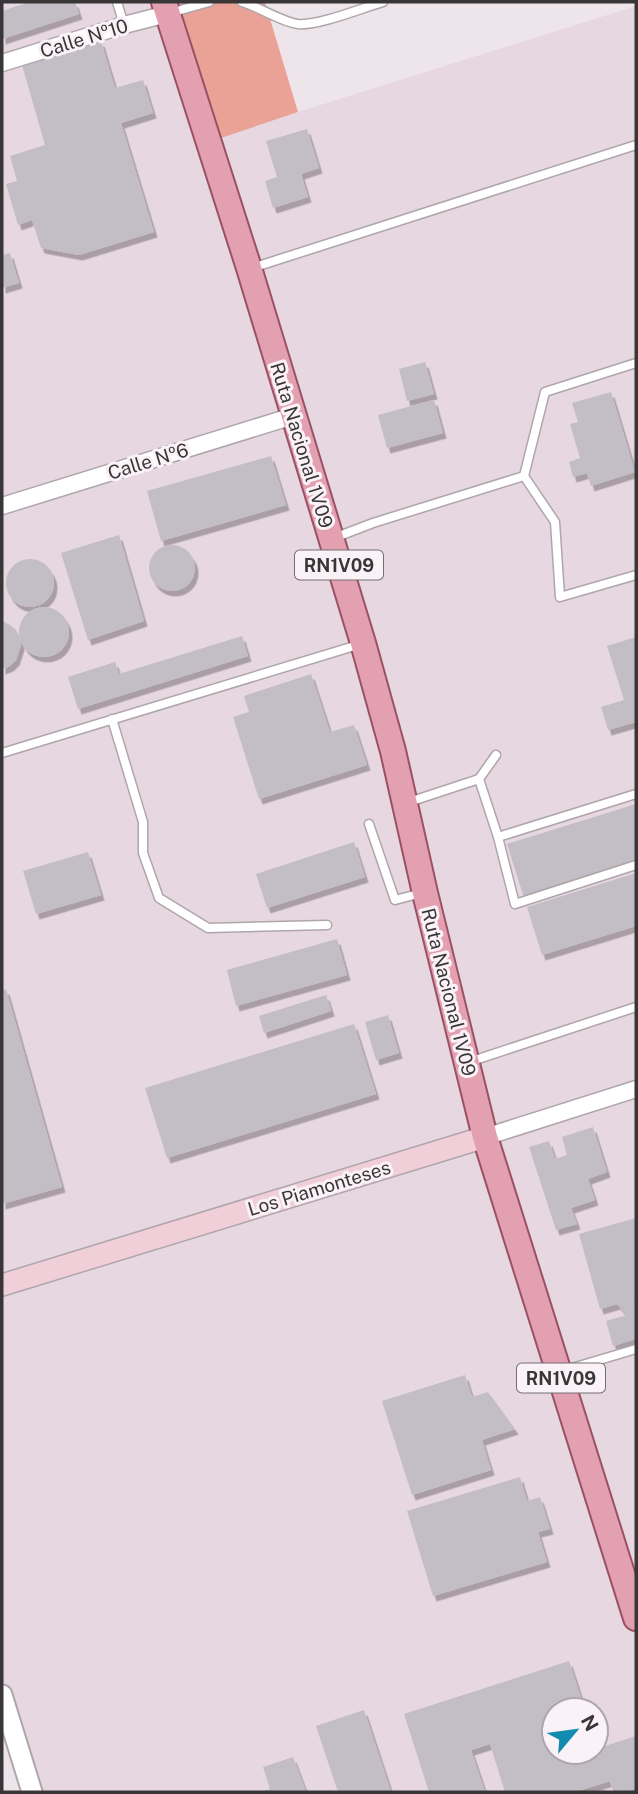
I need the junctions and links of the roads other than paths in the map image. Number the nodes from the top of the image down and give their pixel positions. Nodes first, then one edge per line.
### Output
1 (117, 2) edge
2 (209, 2) edge
3 (242, 2) edge
4 (383, 2) edge
5 (166, 8) edge
6 (124, 25) junction
7 (2, 63) edge
8 (636, 145) edge
9 (249, 268) junction
10 (636, 363) edge
11 (293, 416) junction
12 (523, 476) junction
13 (2, 506) edge
14 (331, 539) junction
15 (636, 575) edge
16 (363, 643) junction
17 (112, 719) junction
18 (2, 753) edge
19 (496, 755) dead end
20 (479, 779) junction
21 (636, 794) edge
22 (405, 803) junction
23 (369, 824) dead end
24 (498, 837) junction
25 (636, 865) edge
26 (425, 893) junction
27 (327, 925) dead end
28 (636, 1007) edge
29 (466, 1063) junction
30 (636, 1089) edge
31 (485, 1137) junction
32 (2, 1285) edge
33 (636, 1349) edge
34 (559, 1372) junction
35 (636, 1618) edge
36 (2, 1695) edge
37 (32, 1792) edge

1 - 6 lane
2 - 5 lane
3 - 4 lane
5 - 6 street, Calle Nº10
5 - 9 main road, Ruta Nacional 1V09 / RN1V09
6 - 7 street, Calle Nº10
8 - 9 lane
9 - 11 main road, Ruta Nacional 1V09 / RN1V09
10 - 12 lane
11 - 13 street, Calle Nº6
11 - 14 main road, Ruta Nacional 1V09 / RN1V09
12 - 14 lane
12 - 15 lane
14 - 16 main road, Ruta Nacional 1V09 / RN1V09
16 - 17 lane
16 - 22 main road, Ruta Nacional 1V09 / RN1V09
17 - 18 lane
17 - 27 lane
19 - 20 lane
20 - 22 lane
20 - 24 lane
21 - 24 lane
22 - 26 main road, Ruta Nacional 1V09 / RN1V09
23 - 26 lane
24 - 25 lane
26 - 29 main road, Ruta Nacional 1V09 / RN1V09
28 - 29 lane
29 - 31 main road, Ruta Nacional 1V09 / RN1V09
30 - 31 street, Los Piamonteses
31 - 32 main road, Los Piamonteses
31 - 34 main road, RN1V09
33 - 34 lane
34 - 35 main road, RN1V09
36 - 37 street

